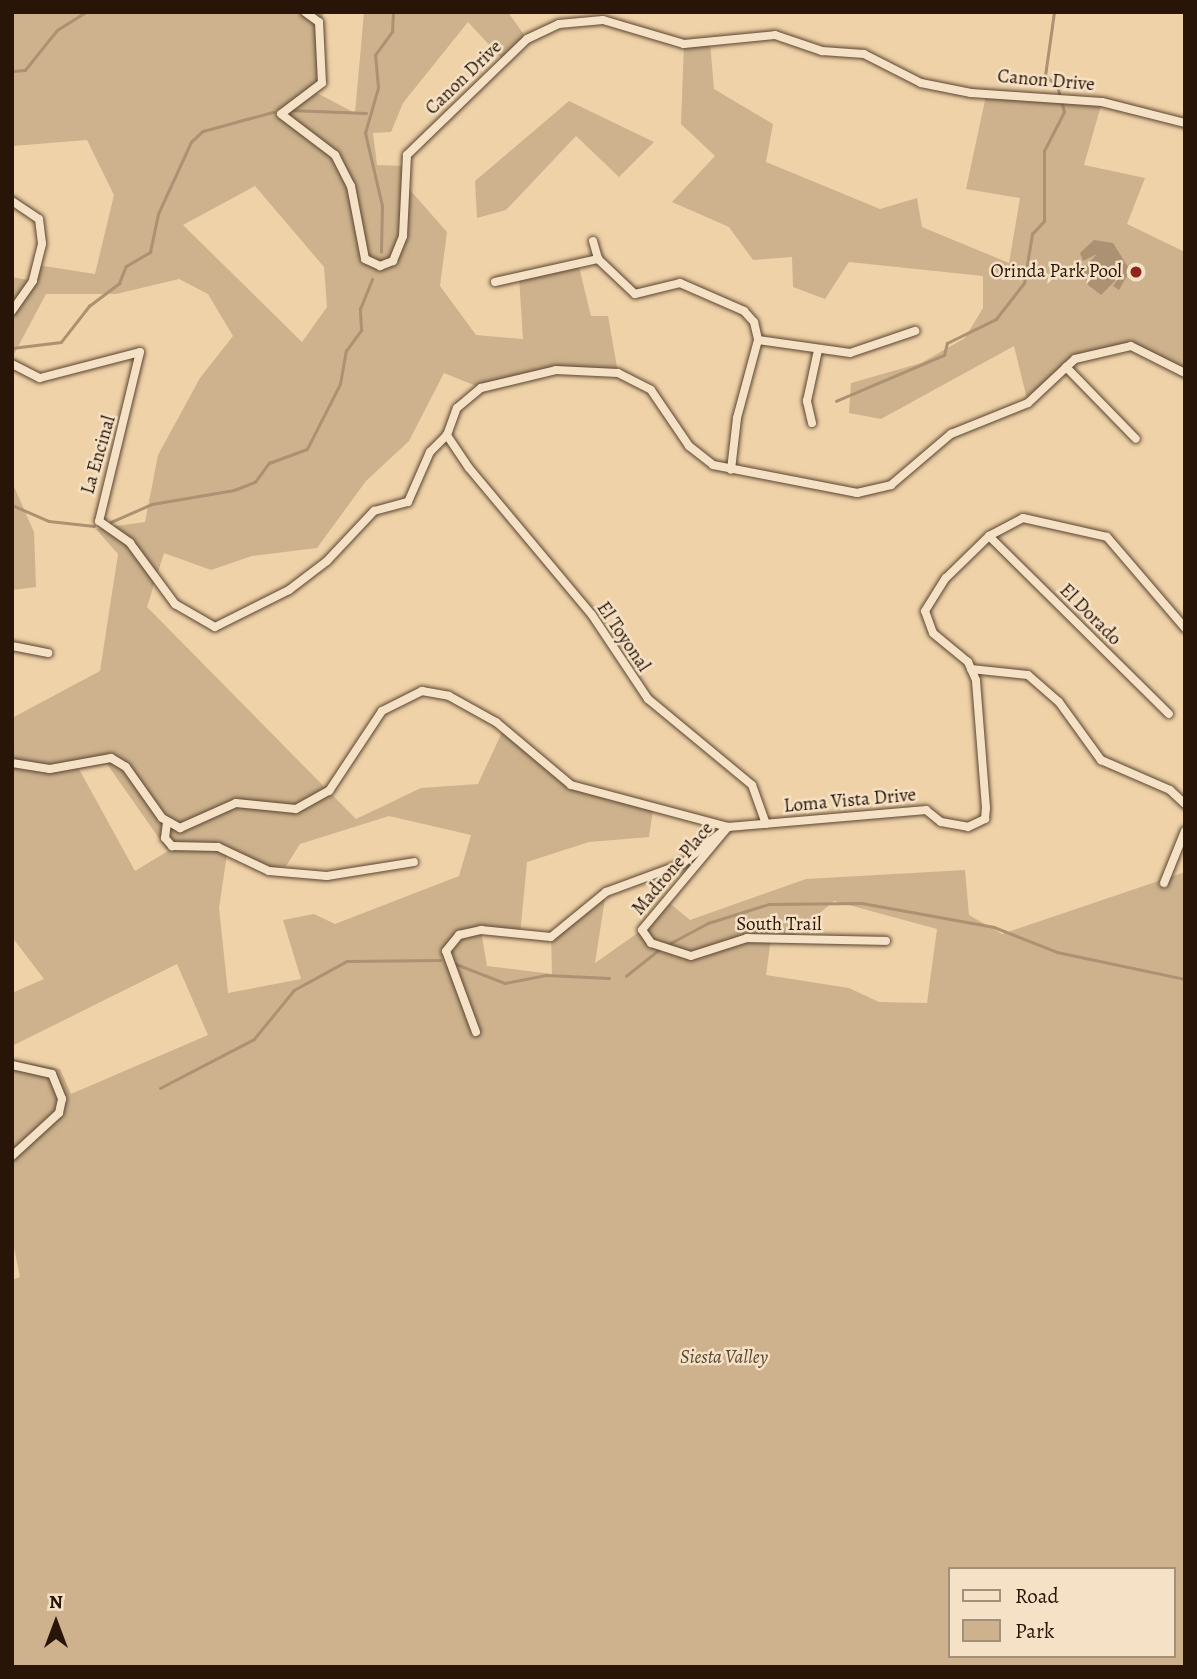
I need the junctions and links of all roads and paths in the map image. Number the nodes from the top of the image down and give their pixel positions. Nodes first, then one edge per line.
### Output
1 (305, 12) edge
2 (1185, 123) edge
3 (12, 201) edge
4 (593, 241) dead end
5 (598, 259) junction
6 (495, 282) dead end
7 (12, 311) edge
8 (915, 331) dead end
9 (758, 340) junction
10 (818, 350) junction
11 (12, 364) edge
12 (1066, 367) junction
13 (1185, 373) edge
14 (812, 423) dead end
15 (447, 435) junction
16 (1136, 439) dead end
17 (731, 470) junction
18 (989, 536) junction
19 (1185, 628) edge
20 (12, 646) edge
21 (48, 653) dead end
22 (971, 669) junction
23 (1169, 714) dead end
24 (12, 762) edge
25 (1185, 804) edge
26 (167, 822) junction
27 (766, 824) junction
28 (728, 827) junction
29 (1185, 831) edge
30 (414, 862) dead end
31 (1164, 883) dead end
32 (642, 930) joint
33 (887, 941) dead end
34 (476, 1032) dead end
35 (12, 1065) edge
36 (12, 1156) edge

1 - 2 street, Canon Drive
3 - 7 street
4 - 5 street
5 - 6 street
5 - 9 street
8 - 10 street
9 - 10 street
9 - 17 street
10 - 14 street
11 - 15 street, La Encinal
12 - 13 street
12 - 16 street
12 - 17 street
15 - 17 street
15 - 27 street, El Toyonal
18 - 19 street
18 - 22 street
18 - 23 street, El Dorado
20 - 21 street
22 - 25 street
22 - 27 street, Loma Vista Drive
24 - 26 street
26 - 28 street
26 - 30 street
27 - 28 street
28 - 32 street, Madrone Place
28 - 34 street
29 - 31 street
32 - 33 street, South Trail
35 - 36 street

